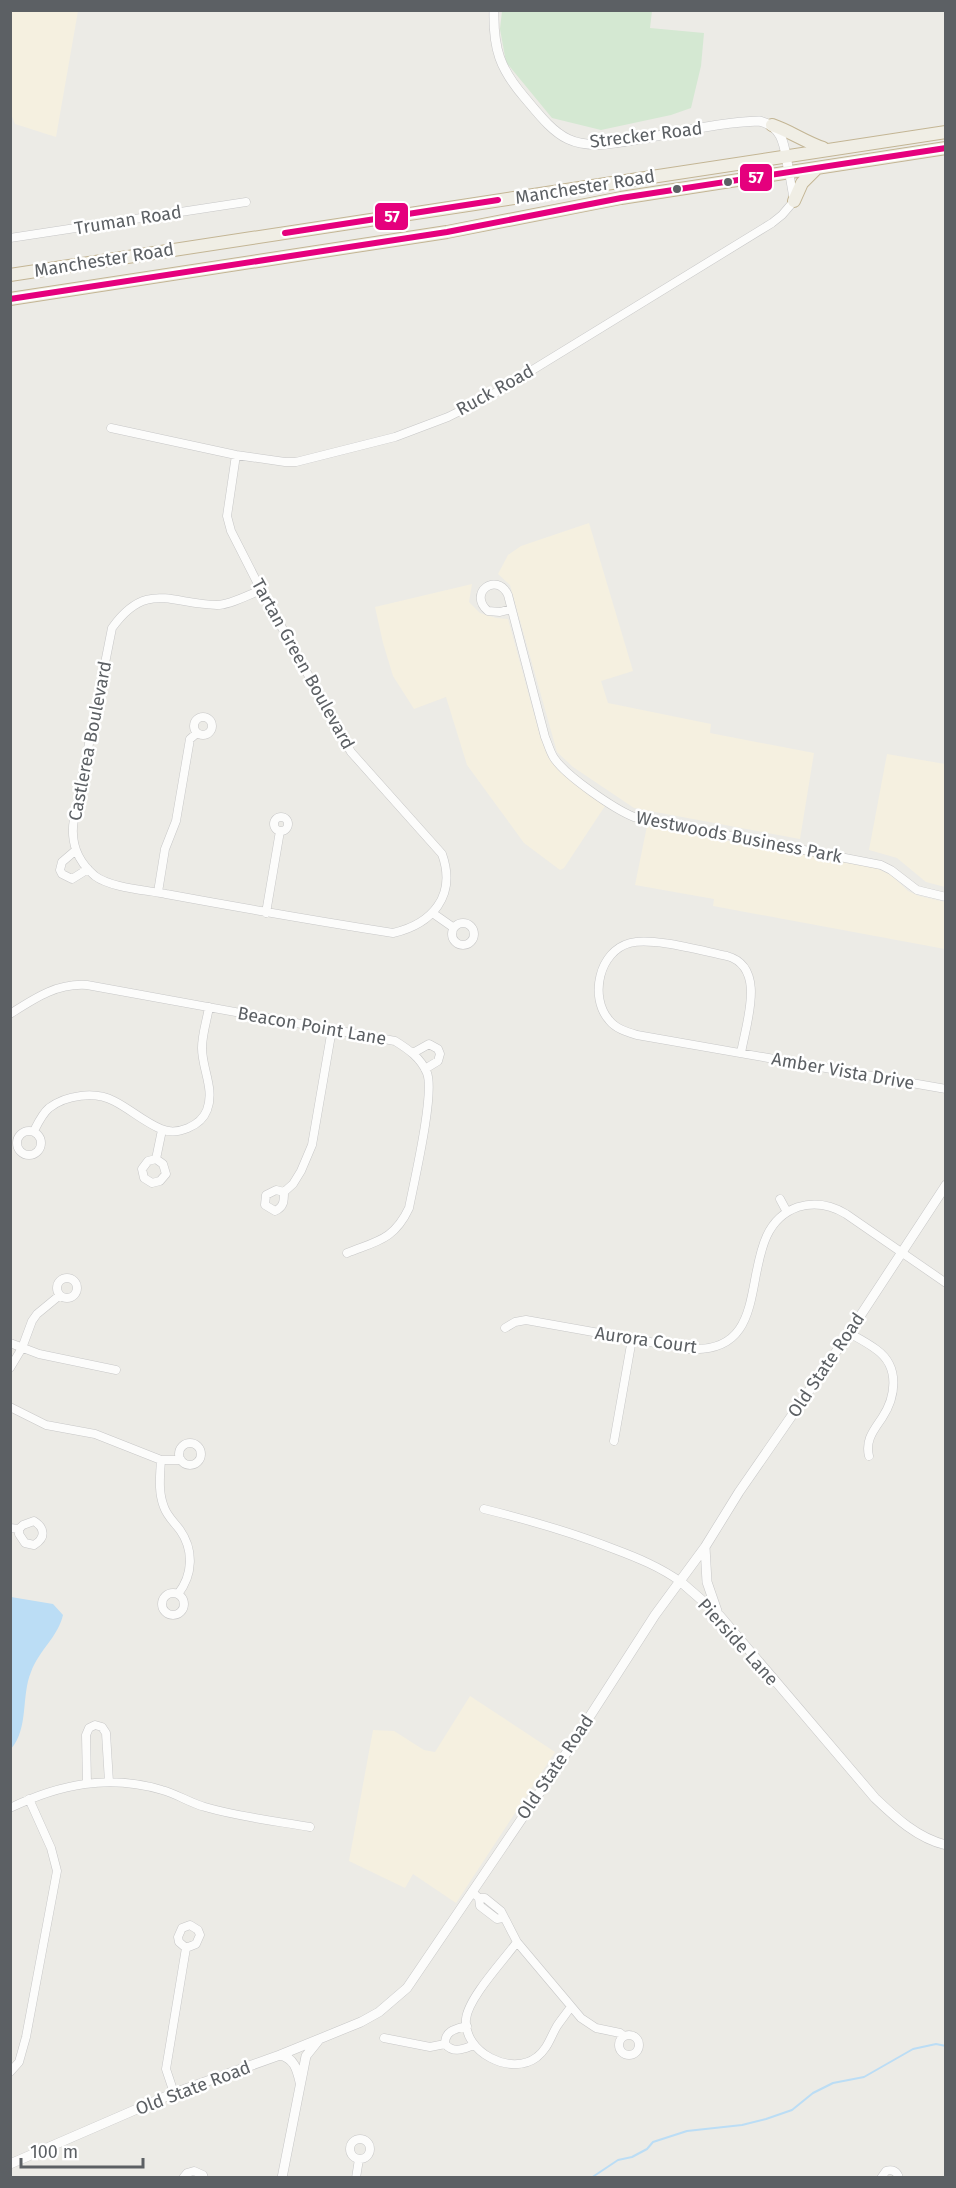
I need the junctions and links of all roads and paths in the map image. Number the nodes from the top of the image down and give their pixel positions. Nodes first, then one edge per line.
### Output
1 (494, 10) edge
2 (772, 125) junction
3 (945, 132) edge
4 (945, 148) edge
5 (827, 150) junction
6 (785, 156) junction
7 (817, 168) junction
8 (789, 172) junction
9 (794, 201) junction
10 (246, 202) dead end
11 (10, 238) edge
12 (10, 275) edge
13 (10, 299) edge
14 (111, 428) dead end
15 (236, 455) junction
16 (261, 591) junction
17 (511, 609) junction
18 (197, 733) dead end
19 (280, 831) dead end
20 (76, 850) junction
21 (88, 869) junction
22 (158, 892) junction
23 (945, 897) edge
24 (266, 913) junction
25 (434, 914) junction
26 (454, 927) dead end
27 (209, 1007) junction
28 (10, 1014) edge
29 (332, 1029) junction
30 (413, 1053) junction
31 (741, 1053) junction
32 (425, 1069) junction
33 (945, 1089) edge
34 (162, 1130) junction
35 (34, 1131) dead end
36 (156, 1159) dead end
37 (945, 1185) edge
38 (284, 1192) dead end
39 (780, 1199) dead end
40 (787, 1212) junction
41 (903, 1251) junction
42 (347, 1253) dead end
43 (945, 1283) edge
44 (60, 1295) dead end
45 (505, 1328) dead end
46 (849, 1333) junction
47 (632, 1339) junction
48 (10, 1343) edge
49 (22, 1348) junction
50 (10, 1368) edge
51 (117, 1370) dead end
52 (10, 1407) edge
53 (614, 1441) dead end
54 (869, 1456) dead end
55 (162, 1460) junction
56 (181, 1460) dead end
57 (484, 1509) dead end
58 (705, 1547) junction
59 (681, 1582) junction
60 (178, 1594) dead end
61 (720, 1616) junction
62 (109, 1782) junction
63 (87, 1783) junction
64 (29, 1799) junction
65 (10, 1808) edge
66 (310, 1827) dead end
67 (945, 1845) edge
68 (475, 1895) junction
69 (516, 1942) junction
70 (186, 1948) dead end
71 (570, 2008) junction
72 (467, 2026) junction
73 (624, 2036) dead end
74 (384, 2038) dead end
75 (320, 2039) junction
76 (445, 2044) junction
77 (474, 2045) junction
78 (280, 2055) junction
79 (10, 2072) edge
80 (300, 2088) junction
81 (174, 2093) junction
82 (359, 2159) dead end
83 (10, 2164) edge
84 (183, 2178) edge
85 (204, 2178) edge
86 (282, 2178) edge
87 (356, 2178) edge
88 (881, 2178) edge
89 (899, 2178) edge

1 - 2 street, Strecker Road
2 - 5 highway
2 - 6 street
3 - 5 highway, Manchester Road
4 - 7 highway, Manchester Road
5 - 6 highway, Manchester Road
6 - 8 street
6 - 12 highway, Manchester Road
7 - 8 highway, Manchester Road
7 - 9 highway
8 - 9 street
8 - 13 highway, Manchester Road
9 - 15 street, Ruck Road
10 - 11 street, Truman Road
14 - 15 street, Ruck Road
15 - 16 street, Tartan Green Boulevard
16 - 20 street, Castlerea Boulevard
16 - 25 street, Tartan Green Boulevard
17 - 17 street, Westwoods Business Park
17 - 23 street, Westwoods Business Park
18 - 22 street
19 - 24 street
20 - 21 street, Castlerea Boulevard
20 - 21 street
21 - 22 street, Castlerea Boulevard
22 - 24 street, Castlerea Boulevard
24 - 25 street, Castlerea Boulevard
25 - 26 street
27 - 28 street, Beacon Point Lane
27 - 29 street, Beacon Point Lane
27 - 34 street
29 - 30 street, Beacon Point Lane
29 - 38 street
30 - 32 street, Beacon Point Lane
30 - 32 street
31 - 31 street, Amber Vista Drive
31 - 33 street, Amber Vista Drive
32 - 42 street, Beacon Point Lane
34 - 35 street
34 - 36 street
37 - 41 street, Old State Road
39 - 40 street
40 - 41 street
40 - 47 street, Aurora Court
41 - 43 street
41 - 46 street, Old State Road
44 - 49 street
45 - 47 street, Aurora Court
46 - 54 street
46 - 58 street, Old State Road
47 - 53 street
48 - 49 street
49 - 50 street
49 - 51 street
52 - 55 street
55 - 56 street
55 - 60 street
57 - 59 street, Pierside Lane
58 - 59 street, Old State Road
58 - 61 street
59 - 61 street, Pierside Lane
59 - 68 street, Old State Road
61 - 67 street, Pierside Lane
62 - 63 street
62 - 63 street
62 - 66 street
63 - 64 street
64 - 65 street
64 - 79 street
68 - 69 street
68 - 75 street, Old State Road
69 - 71 street
69 - 72 street
70 - 81 street
71 - 73 street
71 - 77 street
72 - 76 street
72 - 77 street
74 - 76 street
75 - 78 street, Old State Road
75 - 80 street
76 - 77 street
78 - 80 street
78 - 81 street, Old State Road
80 - 86 street
81 - 83 street, Old State Road
82 - 87 street
84 - 85 street
88 - 89 street

